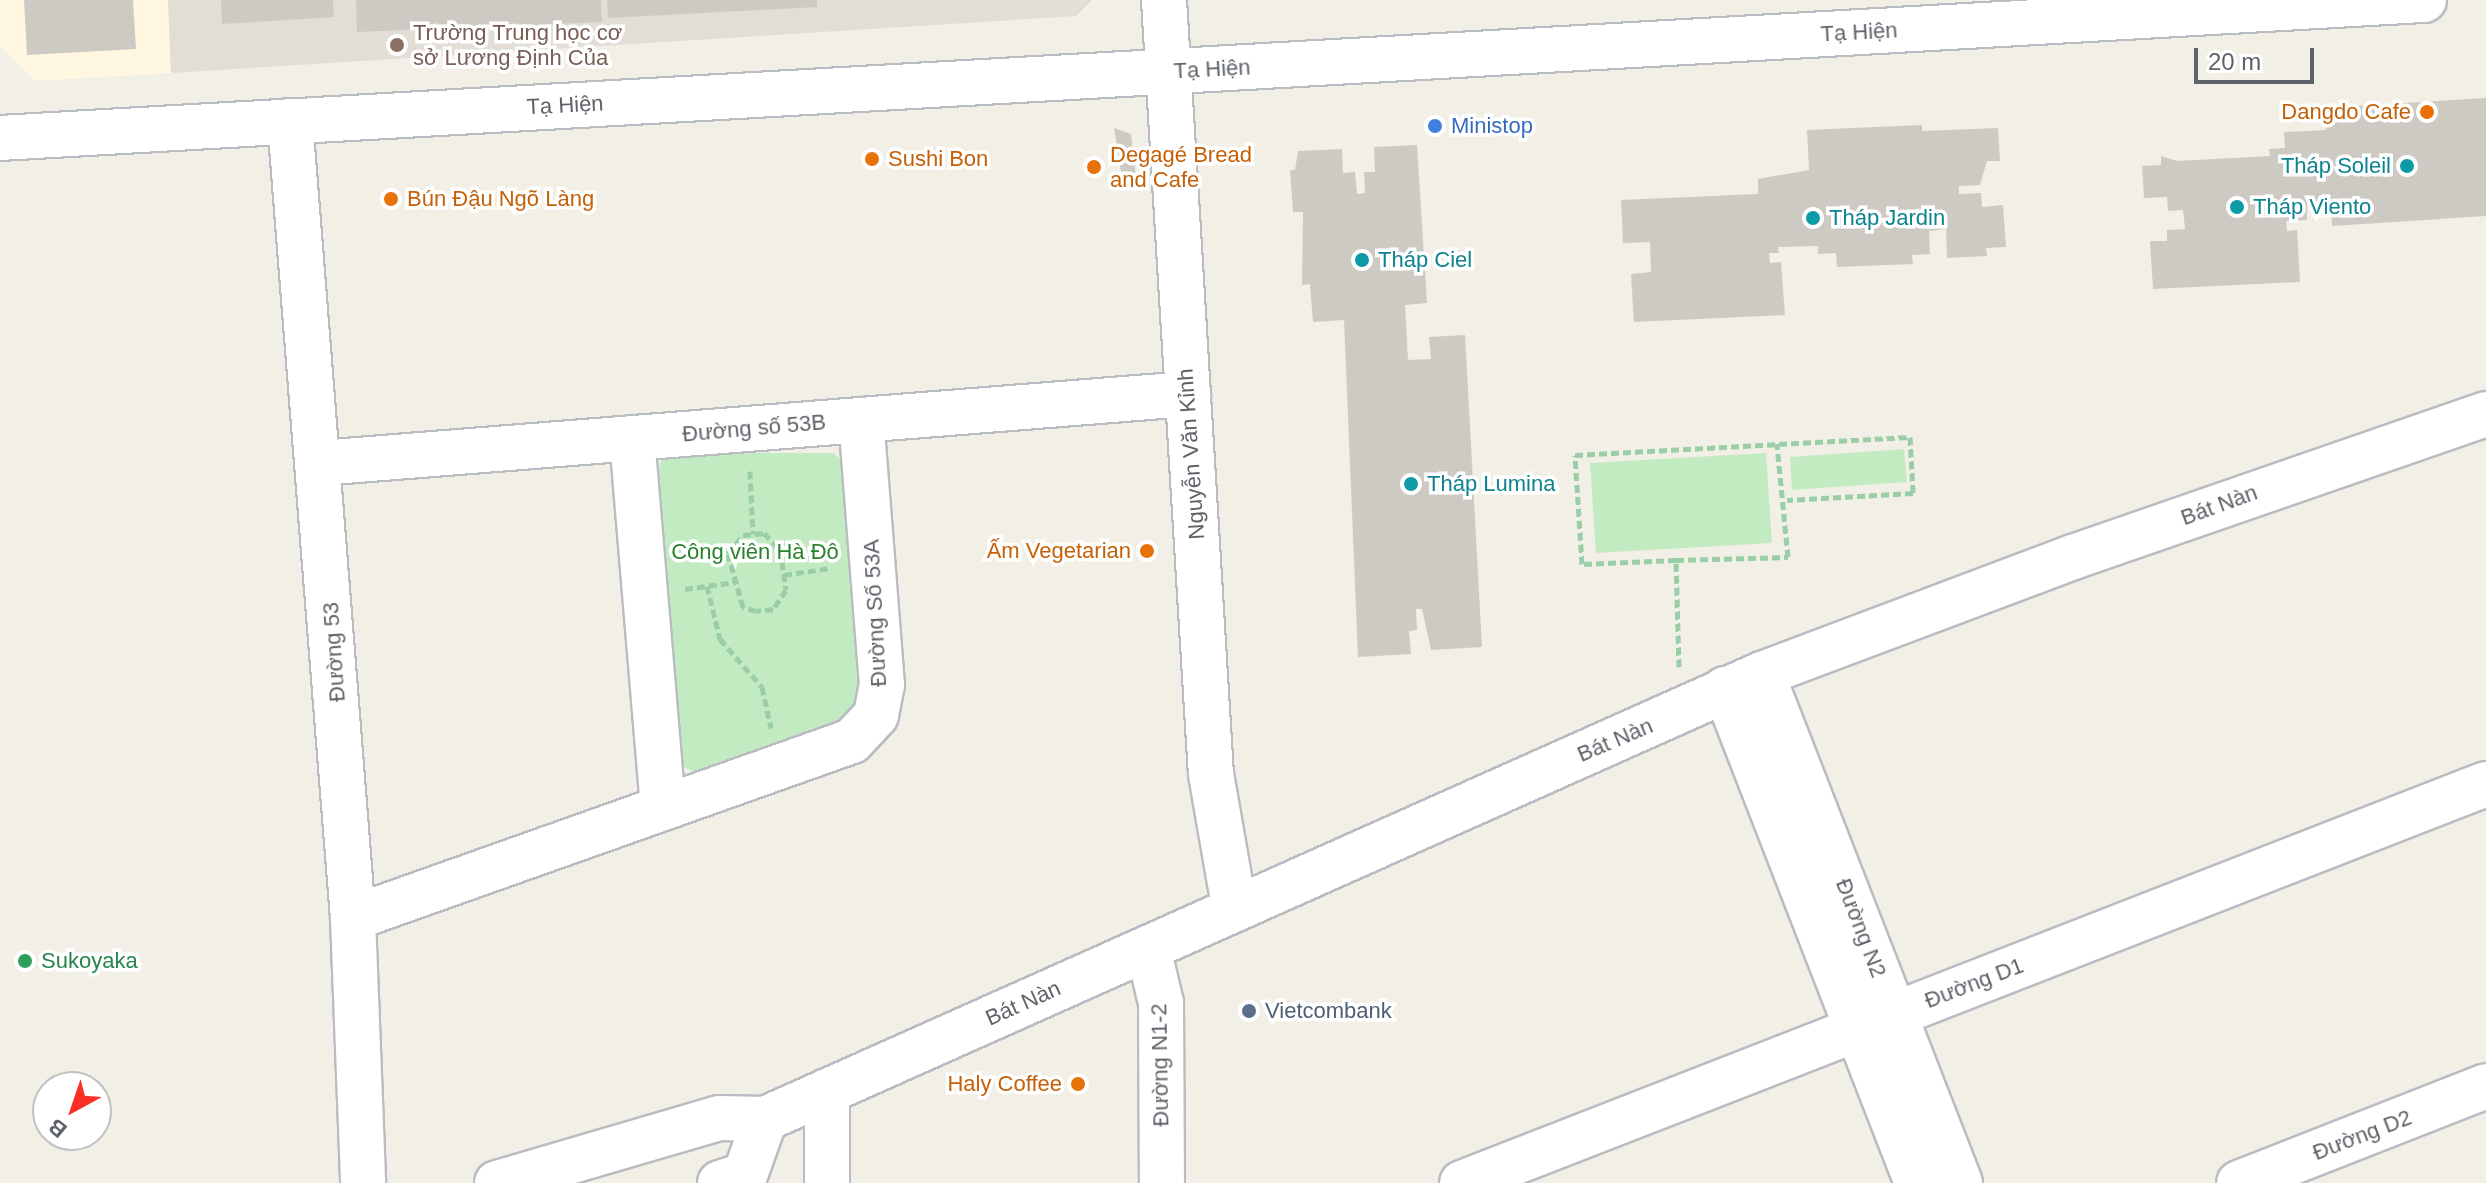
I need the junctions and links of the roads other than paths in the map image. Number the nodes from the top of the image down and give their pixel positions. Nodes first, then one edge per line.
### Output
1 (1164, 0) edge
2 (2424, 0) edge
3 (1897, 15) edge
4 (1166, 71) junction
5 (290, 121) junction
6 (0, 138) edge
7 (1188, 394) junction
8 (2486, 414) edge
9 (861, 420) junction
10 (632, 438) junction
11 (320, 463) junction
12 (1744, 682) junction
13 (2486, 784) edge
14 (663, 808) junction
15 (1234, 906) junction
16 (353, 918) junction
17 (1148, 948) junction
18 (1876, 1022) junction
19 (2486, 1086) edge
20 (827, 1091) junction
21 (765, 1119) junction
22 (363, 1183) edge
23 (497, 1183) edge
24 (720, 1183) edge
25 (827, 1183) edge
26 (1162, 1183) edge
27 (1462, 1183) edge
28 (1917, 1183) edge
29 (1960, 1183) edge
30 (2239, 1183) edge

1 - 4 street, Nguyễn Văn Kỉnh
2 - 3 street, Tạ Hiện
3 - 4 street, Tạ Hiện
4 - 5 street, Tạ Hiện
4 - 7 street, Nguyễn Văn Kỉnh
5 - 6 street, Tạ Hiện
5 - 11 street, Đường 53
7 - 9 street, Đường số 53B
7 - 15 street, Nguyễn Văn Kỉnh
8 - 12 street, Bát Nàn
9 - 10 street, Đường số 53B
9 - 14 street, Đường Số 53A
10 - 11 street, Đường số 53B
10 - 14 street
11 - 16 street, Đường 53
12 - 15 street, Bát Nàn
12 - 18 street, Đường N2
13 - 18 street, Đường D1
14 - 16 street, Đường Số 53A
15 - 17 street, Bát Nàn
16 - 22 street, Đường 53
17 - 20 street, Bát Nàn
17 - 26 street, Đường N1-2
18 - 27 street, Đường D1
18 - 28 street, Đường N2
18 - 29 street, Đường N2
19 - 30 street, Đường D2
20 - 21 street, Bát Nàn
20 - 25 street
21 - 23 street, Bát Nàn
21 - 24 street

